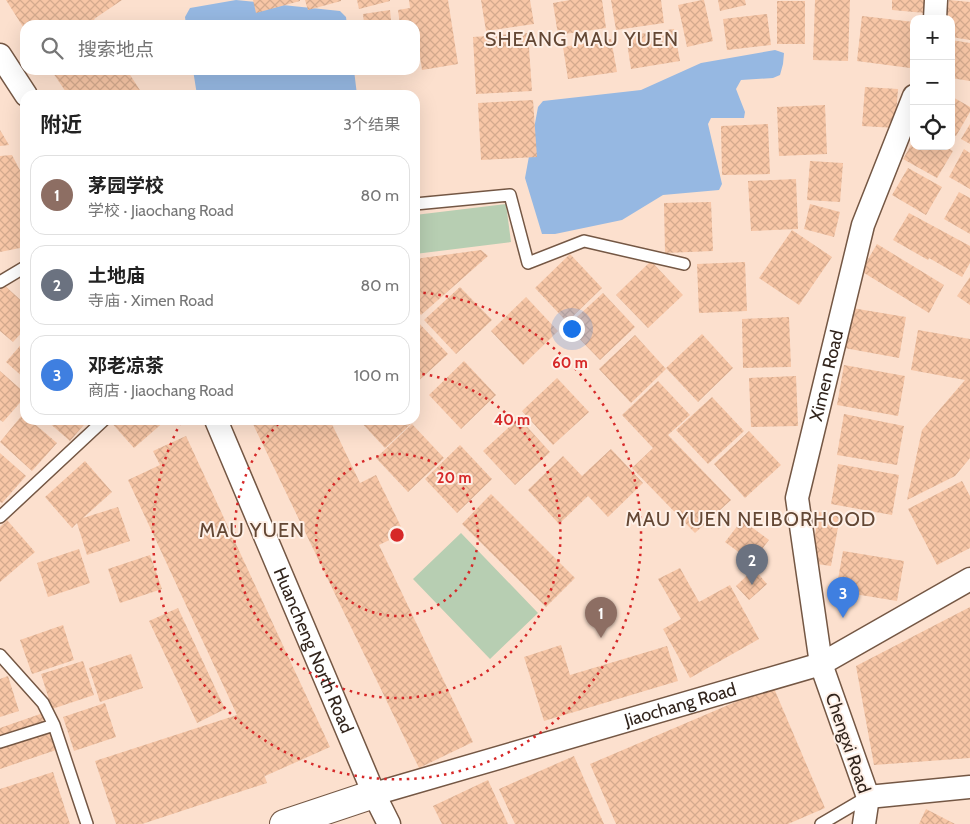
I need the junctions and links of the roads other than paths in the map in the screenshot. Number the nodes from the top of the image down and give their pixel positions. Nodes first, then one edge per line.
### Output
1 (936, 0) edge
2 (935, 15) edge
3 (0, 55) edge
4 (23, 90) edge
5 (910, 105) edge
6 (420, 204) edge
7 (684, 264) dead end
8 (20, 269) edge
9 (0, 282) edge
10 (99, 425) edge
11 (218, 425) edge
12 (0, 516) edge
13 (970, 579) edge
14 (0, 655) edge
15 (821, 664) junction
16 (54, 725) junction
17 (0, 742) edge
18 (970, 787) edge
19 (374, 794) junction
20 (868, 797) junction
21 (87, 824) edge
22 (284, 824) edge
23 (388, 824) edge
24 (821, 824) edge
25 (864, 824) edge

1 - 2 street
3 - 4 street
5 - 15 street, Ximen Road
6 - 7 lane
8 - 9 lane
10 - 12 lane
11 - 19 street, Huancheng North Road
13 - 15 street, Jiaochang Road
14 - 16 lane
15 - 19 street, Jiaochang Road
15 - 20 street, Chengxi Road
16 - 17 lane
16 - 21 lane
18 - 20 street
19 - 22 street
19 - 23 street, Huancheng North Road
20 - 24 lane
20 - 25 street, Chengxi Road

